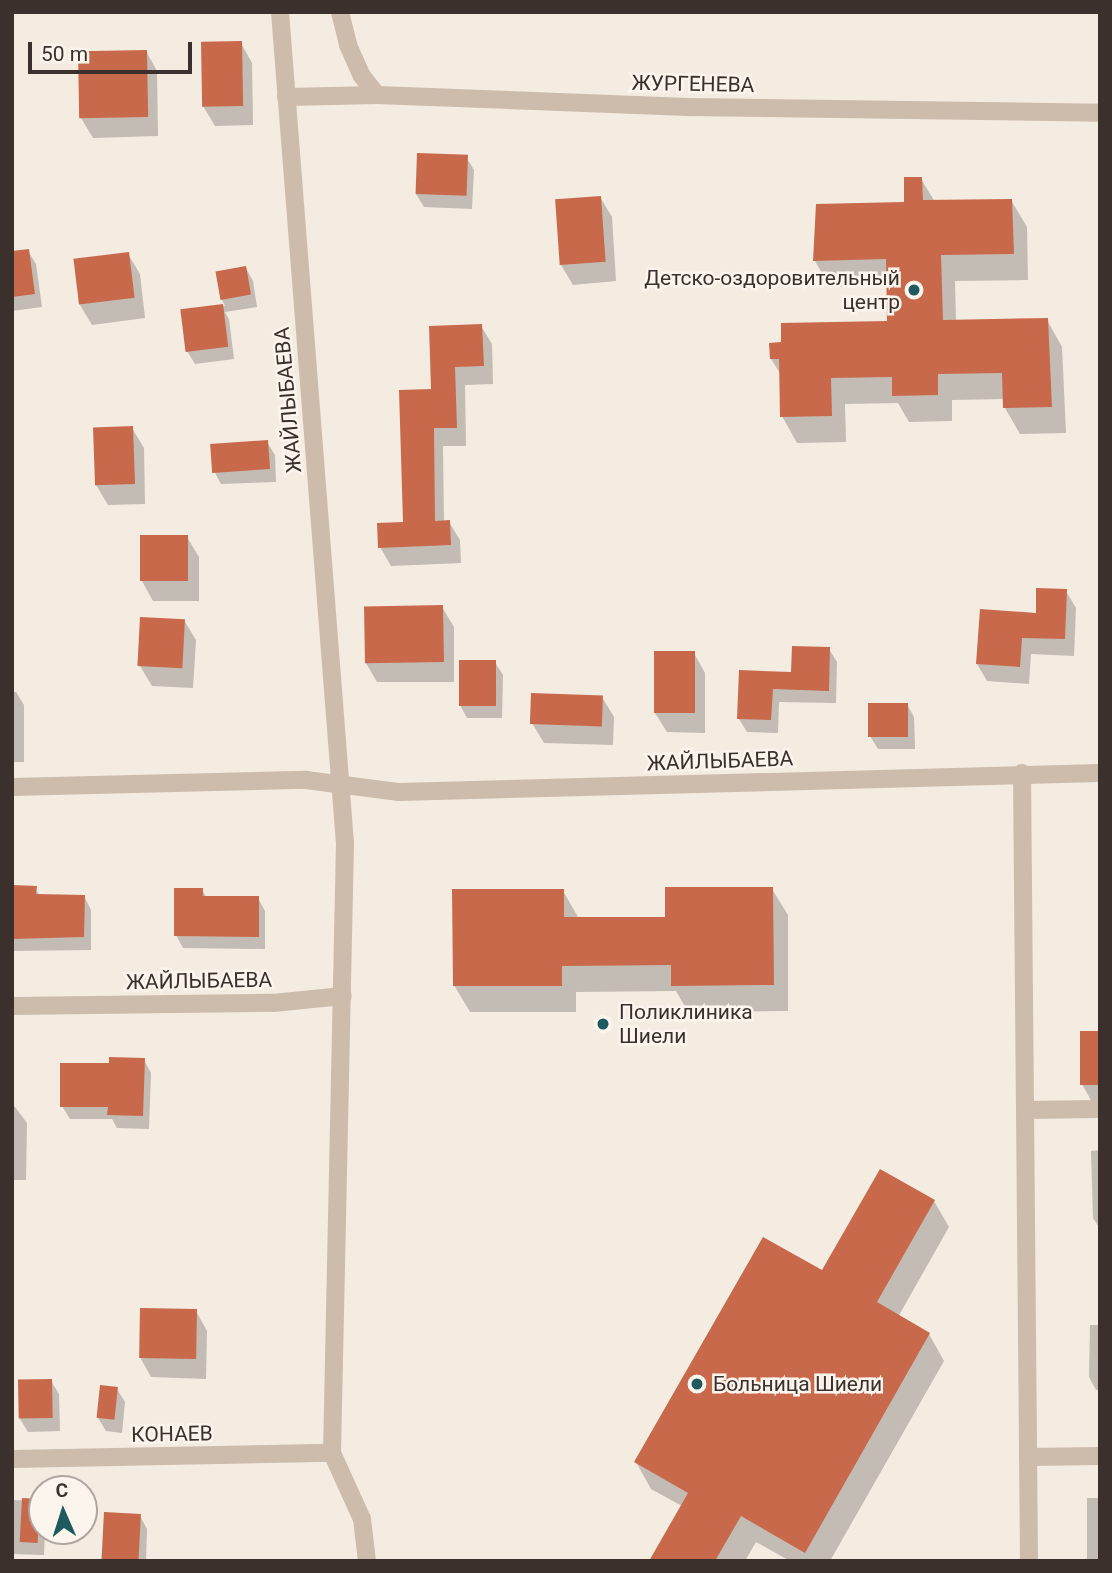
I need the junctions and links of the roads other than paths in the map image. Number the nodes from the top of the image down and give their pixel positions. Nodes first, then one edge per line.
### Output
1 (280, 12) edge
2 (340, 12) edge
3 (377, 95) junction
4 (286, 97) junction
5 (1100, 113) edge
6 (1100, 773) edge
7 (1022, 774) junction
8 (342, 784) junction
9 (12, 787) edge
10 (343, 996) junction
11 (12, 1006) edge
12 (1100, 1109) edge
13 (1025, 1111) junction
14 (332, 1453) junction
15 (1100, 1456) edge
16 (1028, 1457) junction
17 (12, 1460) edge
18 (367, 1561) edge
19 (1029, 1561) edge

1 - 4 street, ЖАЙЛЫБАЕВА
2 - 3 street
3 - 4 street, ЖУРГЕНЕВА
3 - 5 street, ЖУРГЕНЕВА
4 - 8 street, ЖАЙЛЫБАЕВА
6 - 7 street, ЖАЙЛЫБАЕВА
7 - 8 street, ЖАЙЛЫБАЕВА
7 - 13 street
8 - 9 street
8 - 10 street, ЖАЙЛЫБАЕВА
10 - 11 street, ЖАЙЛЫБАЕВА
10 - 14 street
12 - 13 street
13 - 16 street
14 - 17 street, КОНАЕВ
14 - 18 street
15 - 16 street
16 - 19 street

